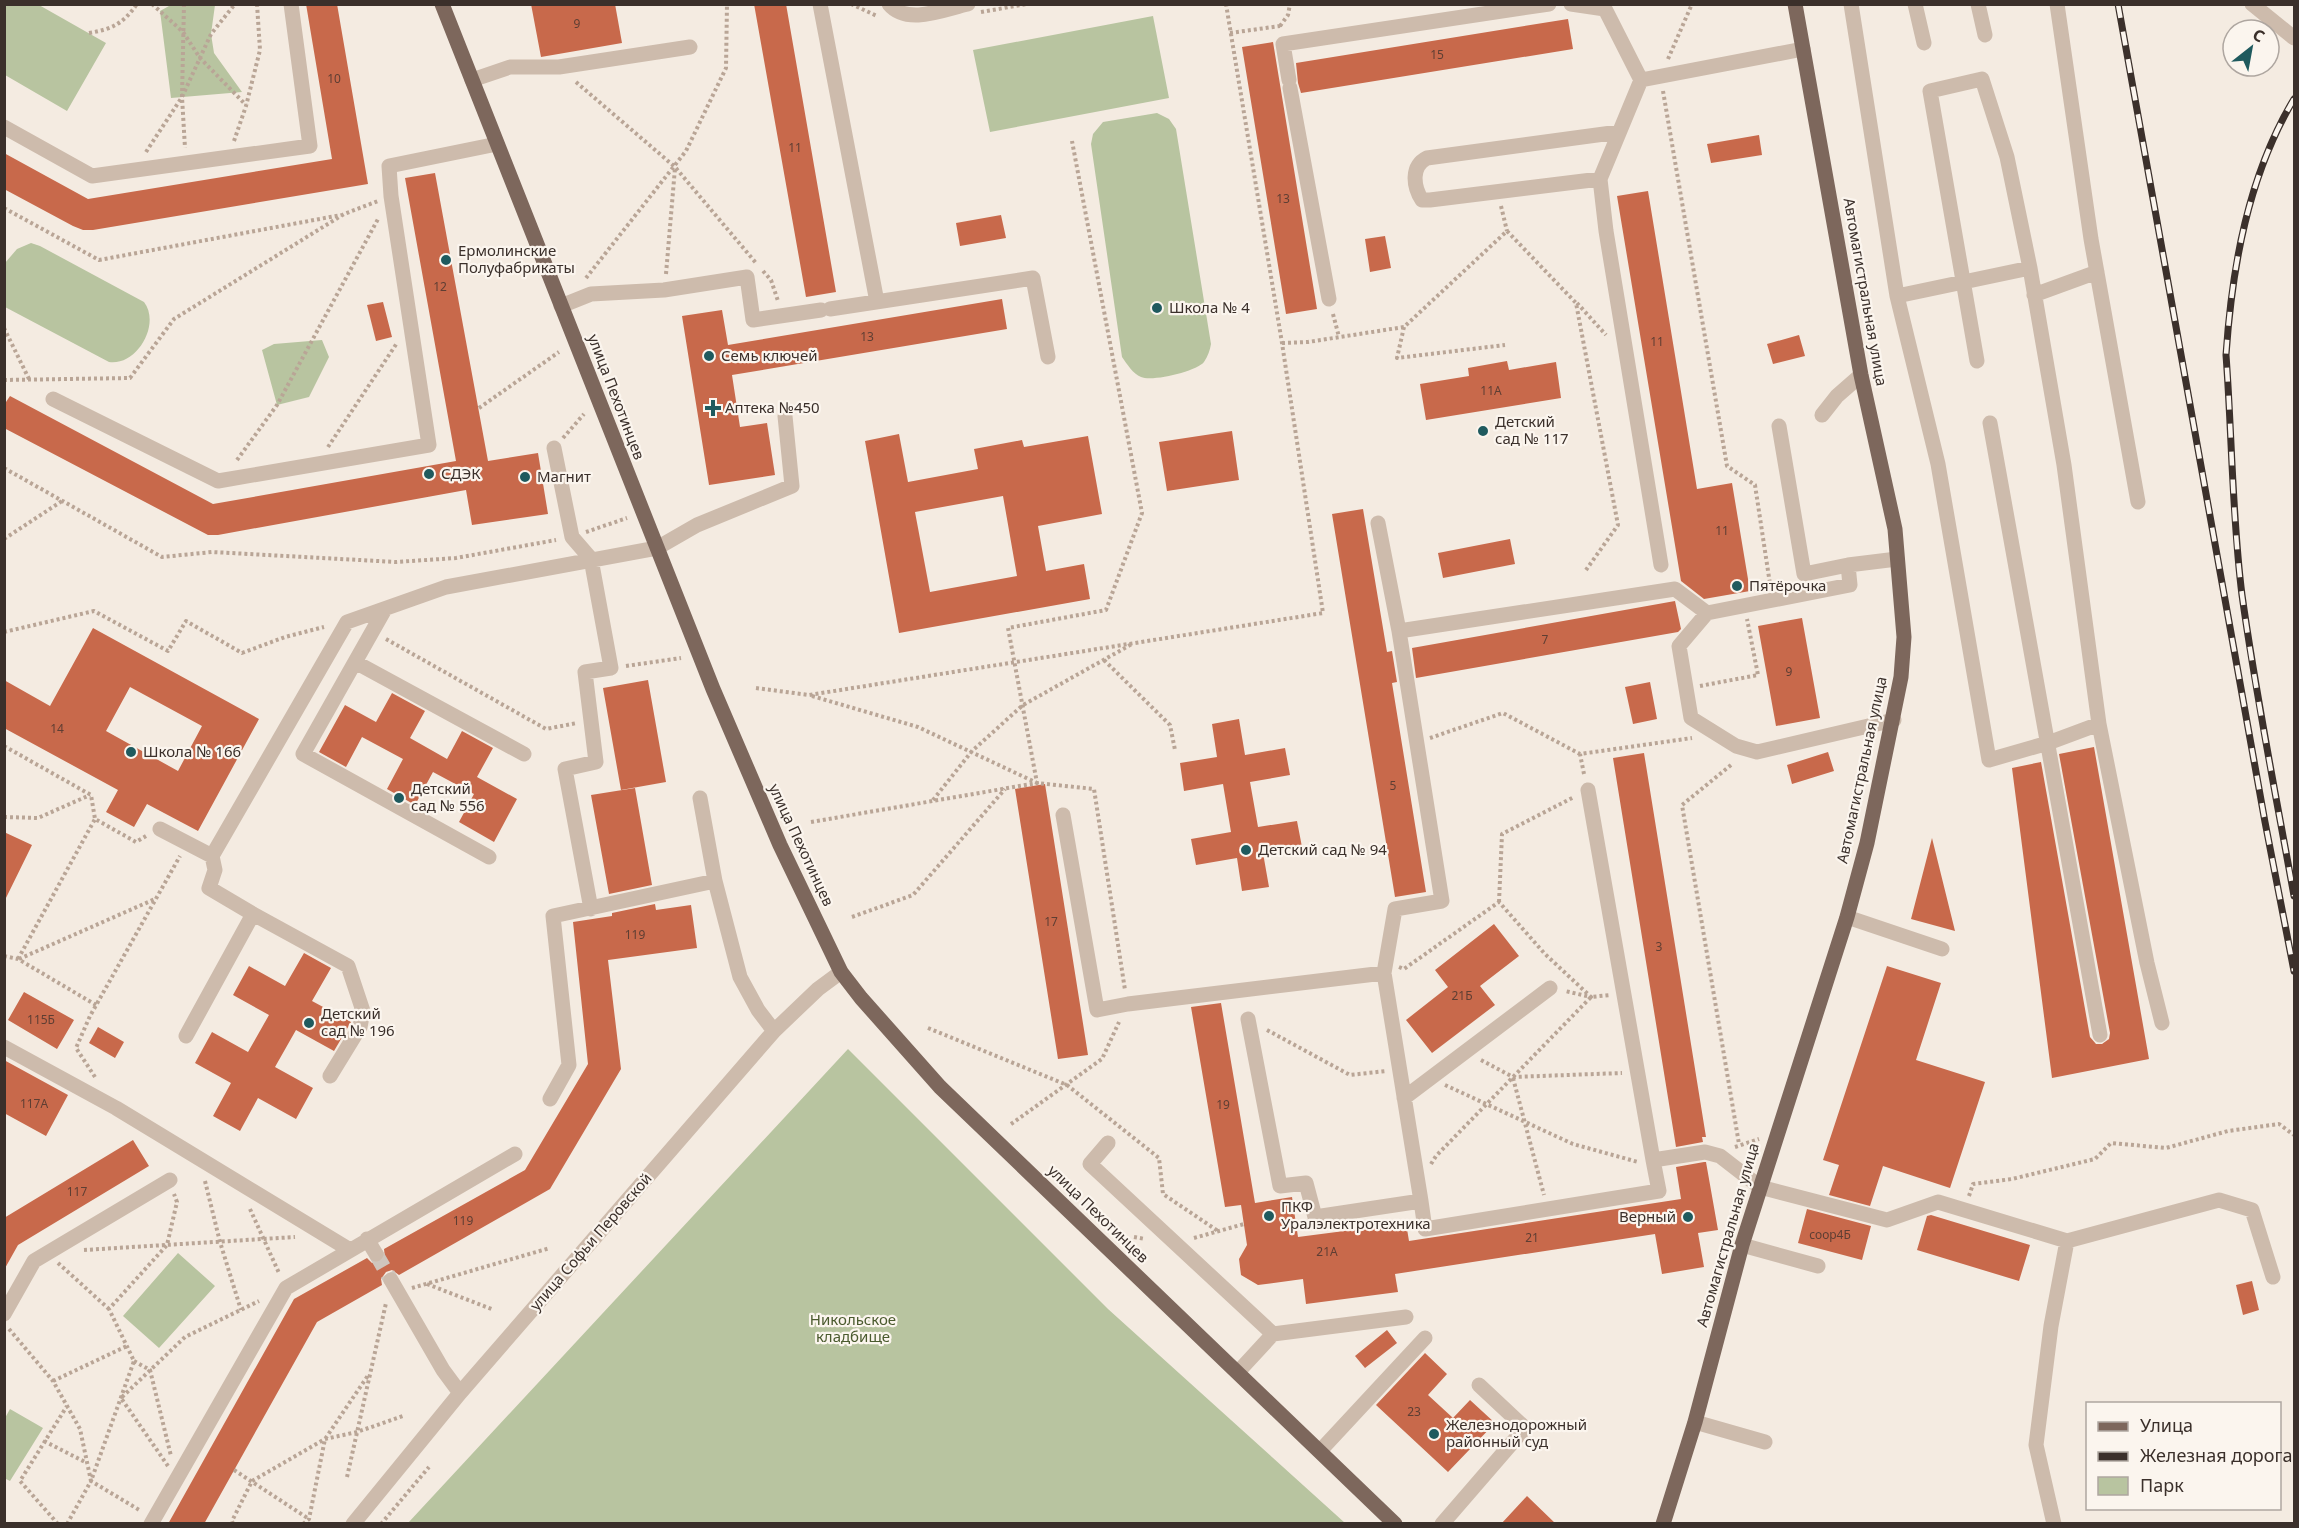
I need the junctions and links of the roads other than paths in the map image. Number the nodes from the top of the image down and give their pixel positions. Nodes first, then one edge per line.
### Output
1 (291, 4) edge
2 (442, 4) edge
3 (820, 4) edge
4 (890, 4) edge
5 (968, 4) edge
6 (1549, 4) edge
7 (1571, 4) edge
8 (1795, 4) edge
9 (1851, 4) edge
10 (1915, 4) edge
11 (1978, 4) edge
12 (2057, 4) edge
13 (2252, 4) edge
14 (1604, 7) edge
15 (1985, 35) dead end
16 (2295, 38) edge
17 (1924, 44) dead end
18 (690, 47) dead end
19 (1803, 50) junction
20 (472, 80) junction
21 (1641, 80) junction
22 (4, 127) edge
23 (1619, 132) junction
24 (497, 144) junction
25 (1600, 179) junction
26 (2030, 268) junction
27 (2097, 272) junction
28 (1963, 282) junction
29 (2034, 295) junction
30 (1897, 296) junction
31 (1329, 299) road end
32 (878, 302) junction
33 (561, 306) junction
34 (1048, 357) dead end
35 (1977, 361) dead end
36 (1862, 375) junction
37 (52, 399) dead end
38 (1822, 415) dead end
39 (785, 416) dead end
40 (1990, 423) dead end
41 (1779, 426) dead end
42 (554, 448) road end
43 (2138, 502) dead end
44 (1378, 523) dead end
45 (657, 548) junction
46 (591, 559) junction
47 (1897, 559) junction
48 (1661, 565) dead end
49 (1848, 565) junction
50 (385, 609) junction
51 (1707, 613) junction
52 (1399, 631) junction
53 (355, 662) junction
54 (1894, 720) junction
55 (2099, 724) junction
56 (2048, 743) junction
57 (524, 754) dead end
58 (1588, 790) road end
59 (700, 798) dead end
60 (1063, 815) dead end
61 (160, 829) road end
62 (212, 856) junction
63 (489, 857) dead end
64 (715, 881) junction
65 (591, 909) junction
66 (253, 914) junction
67 (1847, 916) junction
68 (1942, 949) dead end
69 (841, 972) junction
70 (1384, 973) junction
71 (1550, 988) dead end
72 (1248, 1019) road end
73 (2162, 1023) dead end
74 (774, 1031) junction
75 (2100, 1035) dead end
76 (186, 1036) dead end
77 (4, 1047) edge
78 (330, 1076) dead end
79 (1404, 1098) junction
80 (550, 1099) dead end
81 (1108, 1143) dead end
82 (515, 1154) dead end
83 (1654, 1163) junction
84 (170, 1180) road end
85 (1760, 1187) junction
86 (1421, 1201) junction
87 (367, 1239) junction
88 (2067, 1241) junction
89 (1742, 1245) junction
90 (350, 1250) junction
91 (376, 1254) tunnel mouth
92 (1818, 1266) dead end
93 (2273, 1276) dead end
94 (391, 1280) tunnel mouth
95 (4, 1314) edge
96 (1406, 1317) dead end
97 (1273, 1334) junction
98 (1425, 1338) dead end
99 (1238, 1372) junction
100 (1479, 1385) dead end
101 (460, 1393) junction
102 (1695, 1422) junction
103 (1765, 1442) dead end
104 (1320, 1451) junction
105 (153, 1521) edge
106 (353, 1524) edge
107 (1395, 1524) edge
108 (1442, 1524) edge
109 (1663, 1524) edge
110 (2054, 1524) edge

1 - 22 street
2 - 20 main road, улица Пехотинцев
3 - 32 street
4 - 5 street
6 - 31 street
7 - 14 street
8 - 19 main road, Автомагистральная улица
9 - 30 street
10 - 17 street
11 - 15 street
12 - 27 street
13 - 16 street
14 - 21 street
18 - 20 street
19 - 21 street
19 - 36 main road, Автомагистральная улица
20 - 24 main road, улица Пехотинцев
21 - 23 street
23 - 25 street
23 - 25 street
24 - 33 main road, улица Пехотинцев
24 - 37 street
25 - 48 street
26 - 28 street
26 - 28 street
26 - 29 street
27 - 29 street
27 - 43 street
28 - 30 street
28 - 35 street
29 - 55 street
30 - 56 street
32 - 33 street
32 - 34 street
33 - 45 main road, улица Пехотинцев
36 - 38 street
36 - 47 main road, Автомагистральная улица
39 - 45 street
40 - 56 street
41 - 49 street
42 - 46 street
44 - 52 street
45 - 46 street
45 - 69 main road, улица Пехотинцев
46 - 50 street
46 - 65 street
47 - 49 street
47 - 54 main road, Автомагистральная улица
49 - 51 street
50 - 53 street
50 - 62 street
51 - 52 street
51 - 54 street
52 - 70 street
53 - 57 street
53 - 63 street
54 - 67 main road, Автомагистральная улица
55 - 56 street
55 - 73 street
56 - 75 street
58 - 83 street
59 - 64 street
60 - 70 street
61 - 62 street
62 - 66 street
64 - 65 street
64 - 74 street
65 - 80 street
66 - 76 street
66 - 78 street
67 - 68 street
67 - 85 main road, Автомагистральная улица
69 - 74 street, улица Софьи Перовской
69 - 99 main road, улица Пехотинцев
70 - 79 street
71 - 79 street
72 - 86 street
74 - 101 street, улица Софьи Перовской
77 - 90 street
79 - 86 street
81 - 97 street
82 - 87 street
83 - 85 street
83 - 86 street
84 - 95 street
85 - 88 street
85 - 89 main road, Автомагистральная улица
87 - 90 street
87 - 91 street
88 - 93 street
88 - 110 street
89 - 92 street
89 - 102 main road, Автомагистральная улица
90 - 105 street
94 - 101 street
96 - 97 street
97 - 99 street
98 - 104 street
99 - 104 main road, улица Пехотинцев
100 - 108 street
101 - 106 street, улица Софьи Перовской
102 - 103 street
102 - 109 main road, Автомагистральная улица
104 - 107 main road, улица Пехотинцев

